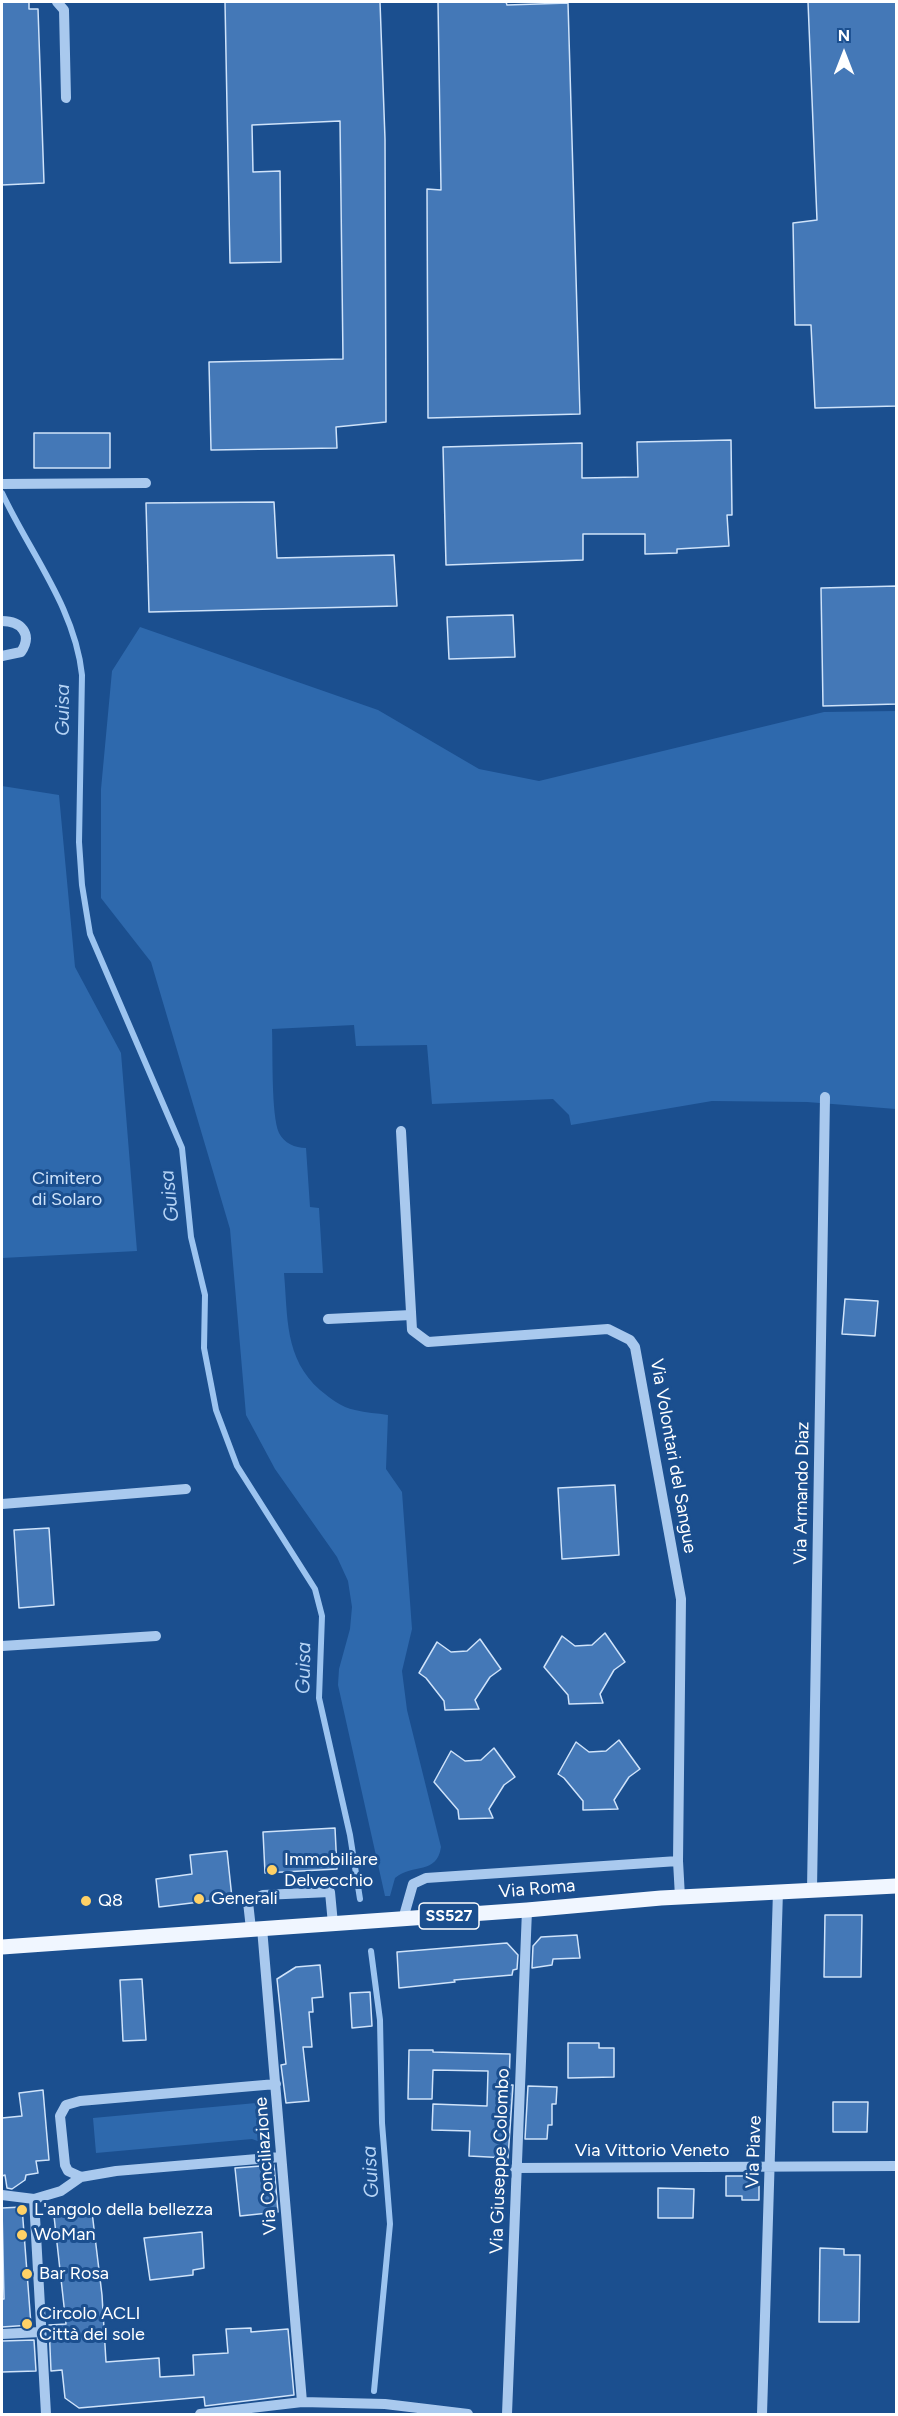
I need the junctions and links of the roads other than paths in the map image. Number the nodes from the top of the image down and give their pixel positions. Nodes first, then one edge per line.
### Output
1 (57, 2) edge
2 (66, 98) dead end
3 (146, 483) dead end
4 (6, 484) edge
5 (2, 621) edge
6 (2, 656) edge
7 (825, 1097) dead end
8 (401, 1131) dead end
9 (411, 1315) junction
10 (328, 1319) dead end
11 (186, 1489) dead end
12 (2, 1504) edge
13 (156, 1636) dead end
14 (2, 1646) edge
15 (678, 1861) junction
16 (897, 1886) edge
17 (812, 1889) junction
18 (778, 1891) junction
19 (680, 1897) junction
20 (527, 1910) junction
21 (403, 1919) junction
22 (333, 1924) junction
23 (257, 1929) junction
24 (2, 1947) edge
25 (276, 2084) junction
26 (281, 2157) junction
27 (897, 2166) edge
28 (770, 2167) junction
29 (515, 2168) junction
30 (81, 2177) junction
31 (2, 2195) edge
32 (34, 2199) junction
33 (41, 2332) junction
34 (2, 2334) edge
35 (302, 2402) junction
36 (362, 2409) edge
37 (46, 2415) edge
38 (200, 2415) edge
39 (468, 2415) edge
40 (507, 2415) edge
41 (762, 2415) edge

1 - 2 street
3 - 4 street
5 - 6 street
7 - 17 street, Via Armando Diaz
8 - 9 street, Via Volontari del Sangue
9 - 10 street
9 - 15 street, Via Volontari del Sangue
11 - 12 street
13 - 14 street
15 - 19 street, Via Volontari del Sangue
15 - 21 street
16 - 17 main road, Via Roma / SS527
17 - 18 main road, Via Roma / SS527
18 - 19 main road, Via Roma / SS527
18 - 28 street, Via Piave
19 - 20 main road, Via Roma / SS527
20 - 21 main road, Via Roma / SS527
20 - 29 street, Via Giuseppe Colombo
21 - 22 main road, Via Roma / SS527
22 - 23 main road, Via Roma / SS527
22 - 23 street, Via Conciliazione
23 - 24 main road, Via Roma / SS527
23 - 25 street, Via Conciliazione
25 - 26 street, Via Conciliazione
25 - 30 street
26 - 30 street
26 - 35 street, Via Conciliazione
27 - 28 street, Via Vittorio Veneto
28 - 29 street, Via Vittorio Veneto
28 - 41 street, Via Piave
29 - 40 street, Via Giuseppe Colombo
30 - 32 street
31 - 32 street
32 - 33 street
33 - 34 street
33 - 37 street
35 - 36 street
35 - 38 street
36 - 39 street

